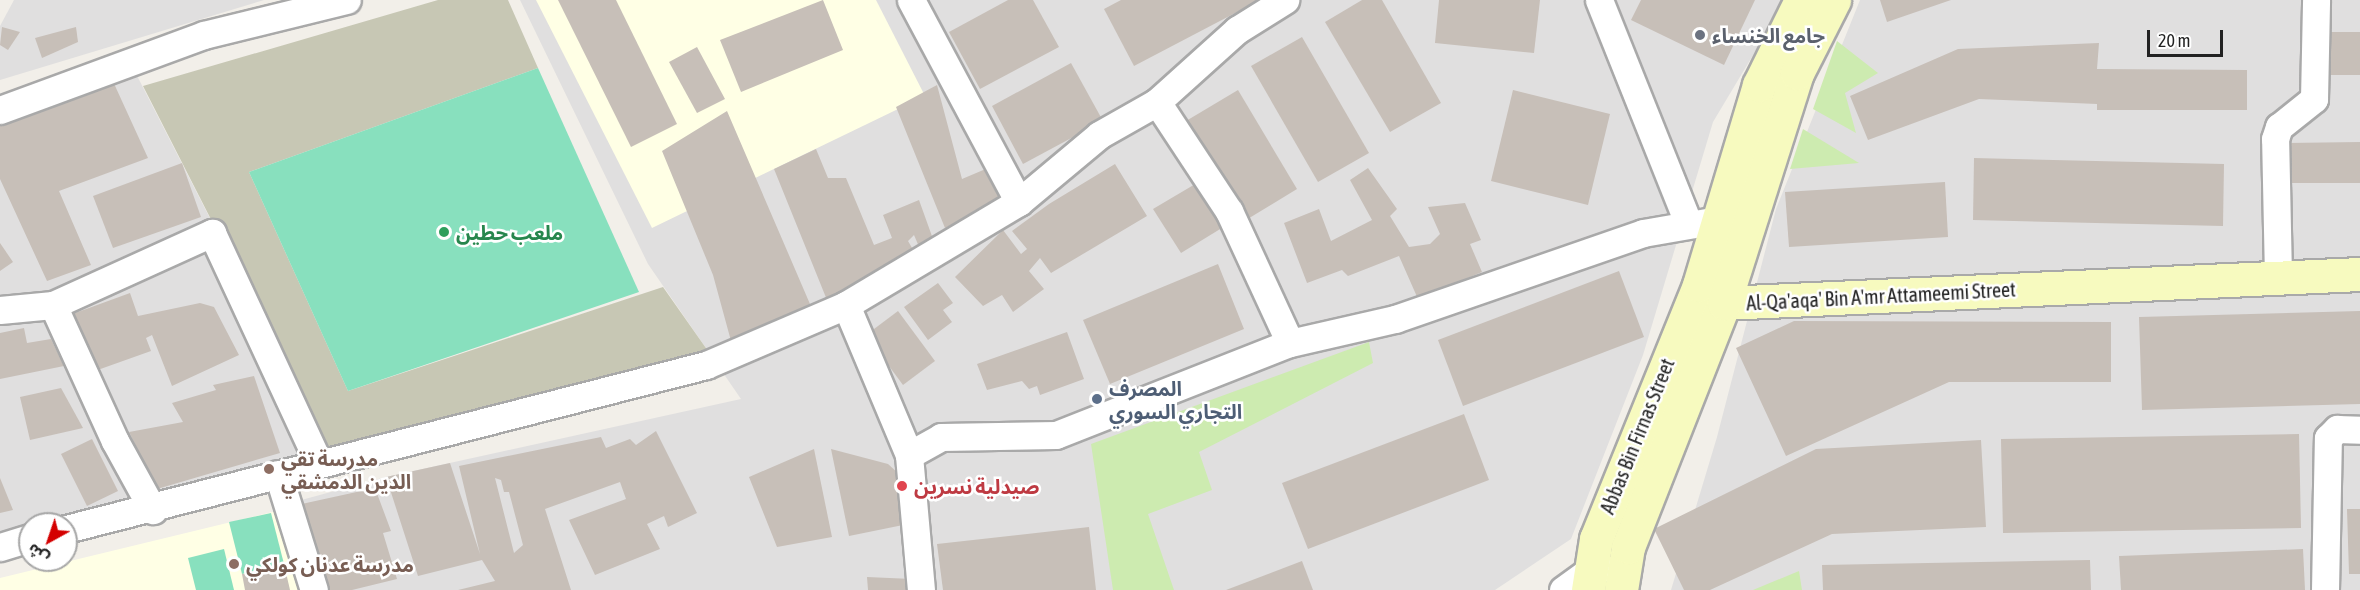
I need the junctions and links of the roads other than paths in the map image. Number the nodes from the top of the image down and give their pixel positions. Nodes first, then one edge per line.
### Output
1 (347, 0) edge
2 (911, 0) edge
3 (1285, 0) edge
4 (1599, 0) edge
5 (1801, 0) edge
6 (1834, 0) edge
7 (2316, 0) edge
8 (1157, 102) junction
9 (0, 110) edge
10 (1020, 202) junction
11 (1703, 221) junction
12 (2360, 274) edge
13 (2278, 277) junction
14 (1712, 294) junction
15 (53, 305) junction
16 (846, 305) junction
17 (0, 310) edge
18 (1290, 343) junction
19 (2360, 430) edge
20 (909, 455) junction
21 (319, 464) junction
22 (278, 474) junction
23 (153, 510) junction
24 (78, 526) edge
25 (18, 542) edge
26 (0, 547) edge
27 (1622, 578) edge
28 (1588, 580) edge
29 (314, 590) edge
30 (921, 590) edge
31 (1563, 590) edge
32 (2325, 590) edge

1 - 9 street
2 - 10 street
3 - 8 street
4 - 11 street
5 - 11 main road
6 - 14 main road, Al-Qa'aqa' Bin A'mr Attameemi Street
7 - 13 street
8 - 10 street
8 - 18 street
10 - 16 street
11 - 14 main road
11 - 18 street
12 - 13 main road, Al-Qa'aqa' Bin A'mr Attameemi Street
13 - 14 main road, Al-Qa'aqa' Bin A'mr Attameemi Street
14 - 27 main road, Abbas Bin Firnas Street
14 - 28 main road, Abbas Bin Firnas Street
15 - 17 street
15 - 21 street
15 - 23 street
16 - 20 street
16 - 21 street
18 - 20 street
19 - 32 street
20 - 30 street
21 - 22 street
22 - 23 street
22 - 29 street
23 - 24 street
25 - 26 street
27 - 28 street
28 - 31 street

